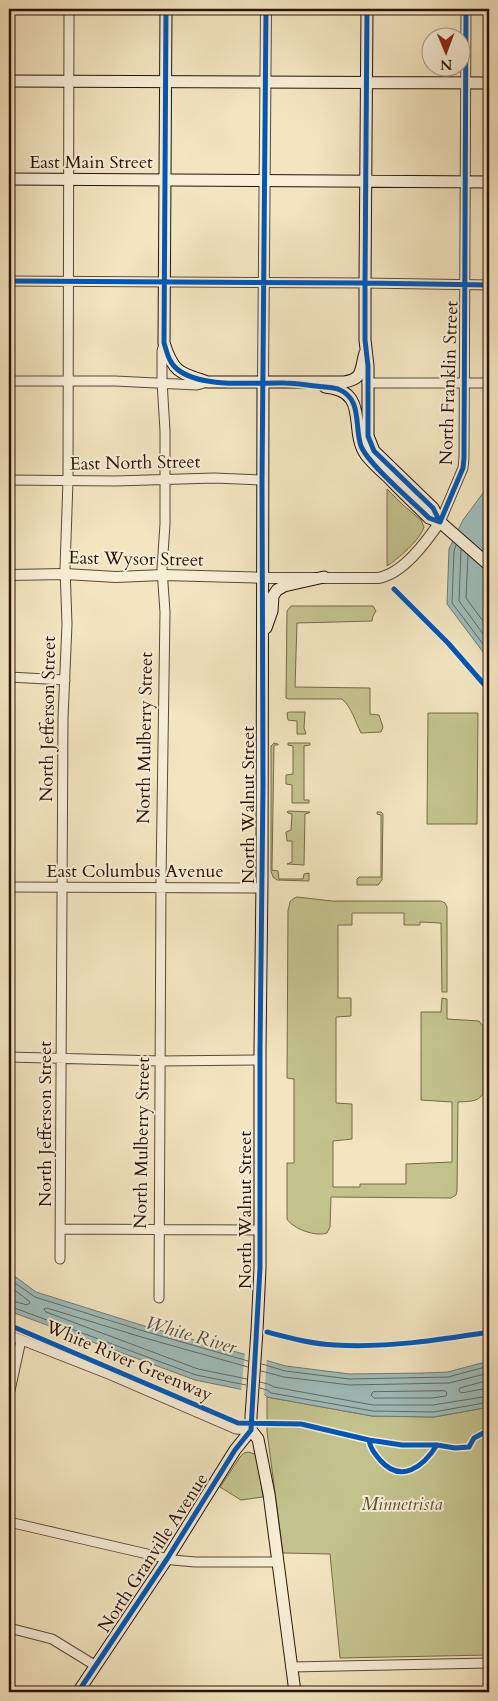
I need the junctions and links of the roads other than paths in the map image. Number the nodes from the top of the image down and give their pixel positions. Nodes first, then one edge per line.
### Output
1 (68, 9) edge
2 (166, 9) edge
3 (266, 9) edge
4 (367, 9) edge
5 (466, 9) edge
6 (9, 81) edge
7 (68, 81) junction
8 (265, 81) junction
9 (166, 82) junction
10 (366, 83) junction
11 (466, 83) junction
12 (489, 83) edge
13 (9, 179) edge
14 (68, 180) junction
15 (165, 180) junction
16 (264, 181) junction
17 (366, 182) junction
18 (465, 182) junction
19 (489, 182) edge
20 (9, 281) edge
21 (67, 281) junction
22 (164, 282) junction
23 (263, 282) junction
24 (365, 282) junction
25 (489, 285) edge
26 (465, 286) junction
27 (164, 342) junction
28 (365, 353) junction
29 (9, 381) edge
30 (67, 381) junction
31 (208, 382) junction
32 (263, 382) junction
33 (302, 383) junction
34 (367, 383) junction
35 (489, 383) edge
36 (163, 384) junction
37 (464, 384) junction
38 (164, 478) junction
39 (9, 480) edge
40 (68, 480) junction
41 (262, 480) junction
42 (440, 522) junction
43 (489, 565) edge
44 (65, 574) junction
45 (9, 575) edge
46 (163, 575) junction
47 (324, 577) junction
48 (262, 578) junction
49 (262, 640) junction
50 (9, 677) edge
51 (65, 680) junction
52 (9, 887) edge
53 (62, 887) junction
54 (161, 888) junction
55 (262, 888) junction
56 (9, 1058) edge
57 (61, 1060) junction
58 (260, 1060) junction
59 (161, 1061) junction
60 (61, 1229) junction
61 (159, 1229) junction
62 (260, 1230) junction
63 (60, 1259) dead end
64 (158, 1298) dead end
65 (9, 1334) edge
66 (21, 1340) junction
67 (9, 1395) edge
68 (251, 1430) junction
69 (9, 1522) edge
70 (168, 1559) junction
71 (277, 1562) junction
72 (9, 1628) edge
73 (489, 1663) edge
74 (96, 1666) junction
75 (291, 1667) junction
76 (78, 1692) edge
77 (295, 1692) edge

1 - 7 street, North Jefferson Street
2 - 9 main road, North Mulberry Street
3 - 8 street, North Walnut Street
4 - 10 main road
5 - 11 street, North Franklin Street
6 - 7 main road
7 - 9 main road
7 - 14 street, North Jefferson Street
8 - 9 main road
8 - 10 main road
8 - 16 street, North Walnut Street
9 - 15 main road, North Mulberry Street
10 - 11 main road
10 - 17 main road
11 - 12 main road
11 - 18 street, North Franklin Street
13 - 14 main road, East Main Street
14 - 15 main road, East Main Street
14 - 21 street, North Jefferson Street
15 - 16 main road, East Main Street
15 - 22 main road, North Mulberry Street
16 - 17 main road, East Main Street
16 - 23 street, North Walnut Street
17 - 18 main road, East Main Street
17 - 24 main road
18 - 19 main road, East Main Street
18 - 26 street, North Franklin Street
20 - 21 street
21 - 22 street
21 - 30 street, North Jefferson Street
22 - 23 street
22 - 27 main road, North Mulberry Street
23 - 24 street
23 - 32 street, North Walnut Street
24 - 26 street
24 - 28 main road
25 - 26 street
26 - 37 street, North Franklin Street
27 - 31 main road
27 - 36 street, North Mulberry Street
28 - 33 main road
28 - 34 main road
29 - 30 street
30 - 36 street
30 - 40 street, North Jefferson Street
31 - 32 main road
31 - 36 street
32 - 33 main road
32 - 41 main road, North Walnut Street
33 - 42 main road
34 - 37 street
34 - 42 main road
35 - 37 street
36 - 38 street, North Mulberry Street
37 - 42 street, North Franklin Street
38 - 40 street, East North Street
38 - 41 street, East North Street
38 - 46 street, North Mulberry Street
39 - 40 street, East North Street
40 - 44 street, North Jefferson Street
41 - 48 main road, North Walnut Street
42 - 43 main road
42 - 47 street, East Wysor Street
44 - 45 street, East Wysor Street
44 - 46 street, East Wysor Street
44 - 51 street, North Jefferson Street
46 - 48 street, East Wysor Street
46 - 54 street, North Mulberry Street
47 - 48 street, East Wysor Street
47 - 49 main road
48 - 49 main road, North Walnut Street
49 - 55 main road, North Walnut Street
50 - 51 street
51 - 53 street, North Jefferson Street
52 - 53 street, East Columbus Avenue
53 - 54 street, East Columbus Avenue
53 - 57 street, North Jefferson Street
54 - 55 street, East Columbus Avenue
54 - 59 street, North Mulberry Street
55 - 58 main road, North Walnut Street
56 - 57 street
57 - 59 street
57 - 60 street, North Jefferson Street
58 - 59 street
58 - 62 main road, North Walnut Street
59 - 61 street, North Mulberry Street
60 - 61 street
60 - 63 street, North Jefferson Street
61 - 62 street
61 - 64 street, North Mulberry Street
62 - 68 main road, North Walnut Street
65 - 66 street
66 - 67 street
66 - 68 street
68 - 70 main road, North Granville Avenue
68 - 71 main road, North Walnut Street
69 - 70 street
70 - 71 street
70 - 74 main road, North Granville Avenue
71 - 75 main road, North Walnut Street
72 - 74 street
73 - 75 street
74 - 76 main road, North Granville Avenue
75 - 77 main road, North Walnut Street

